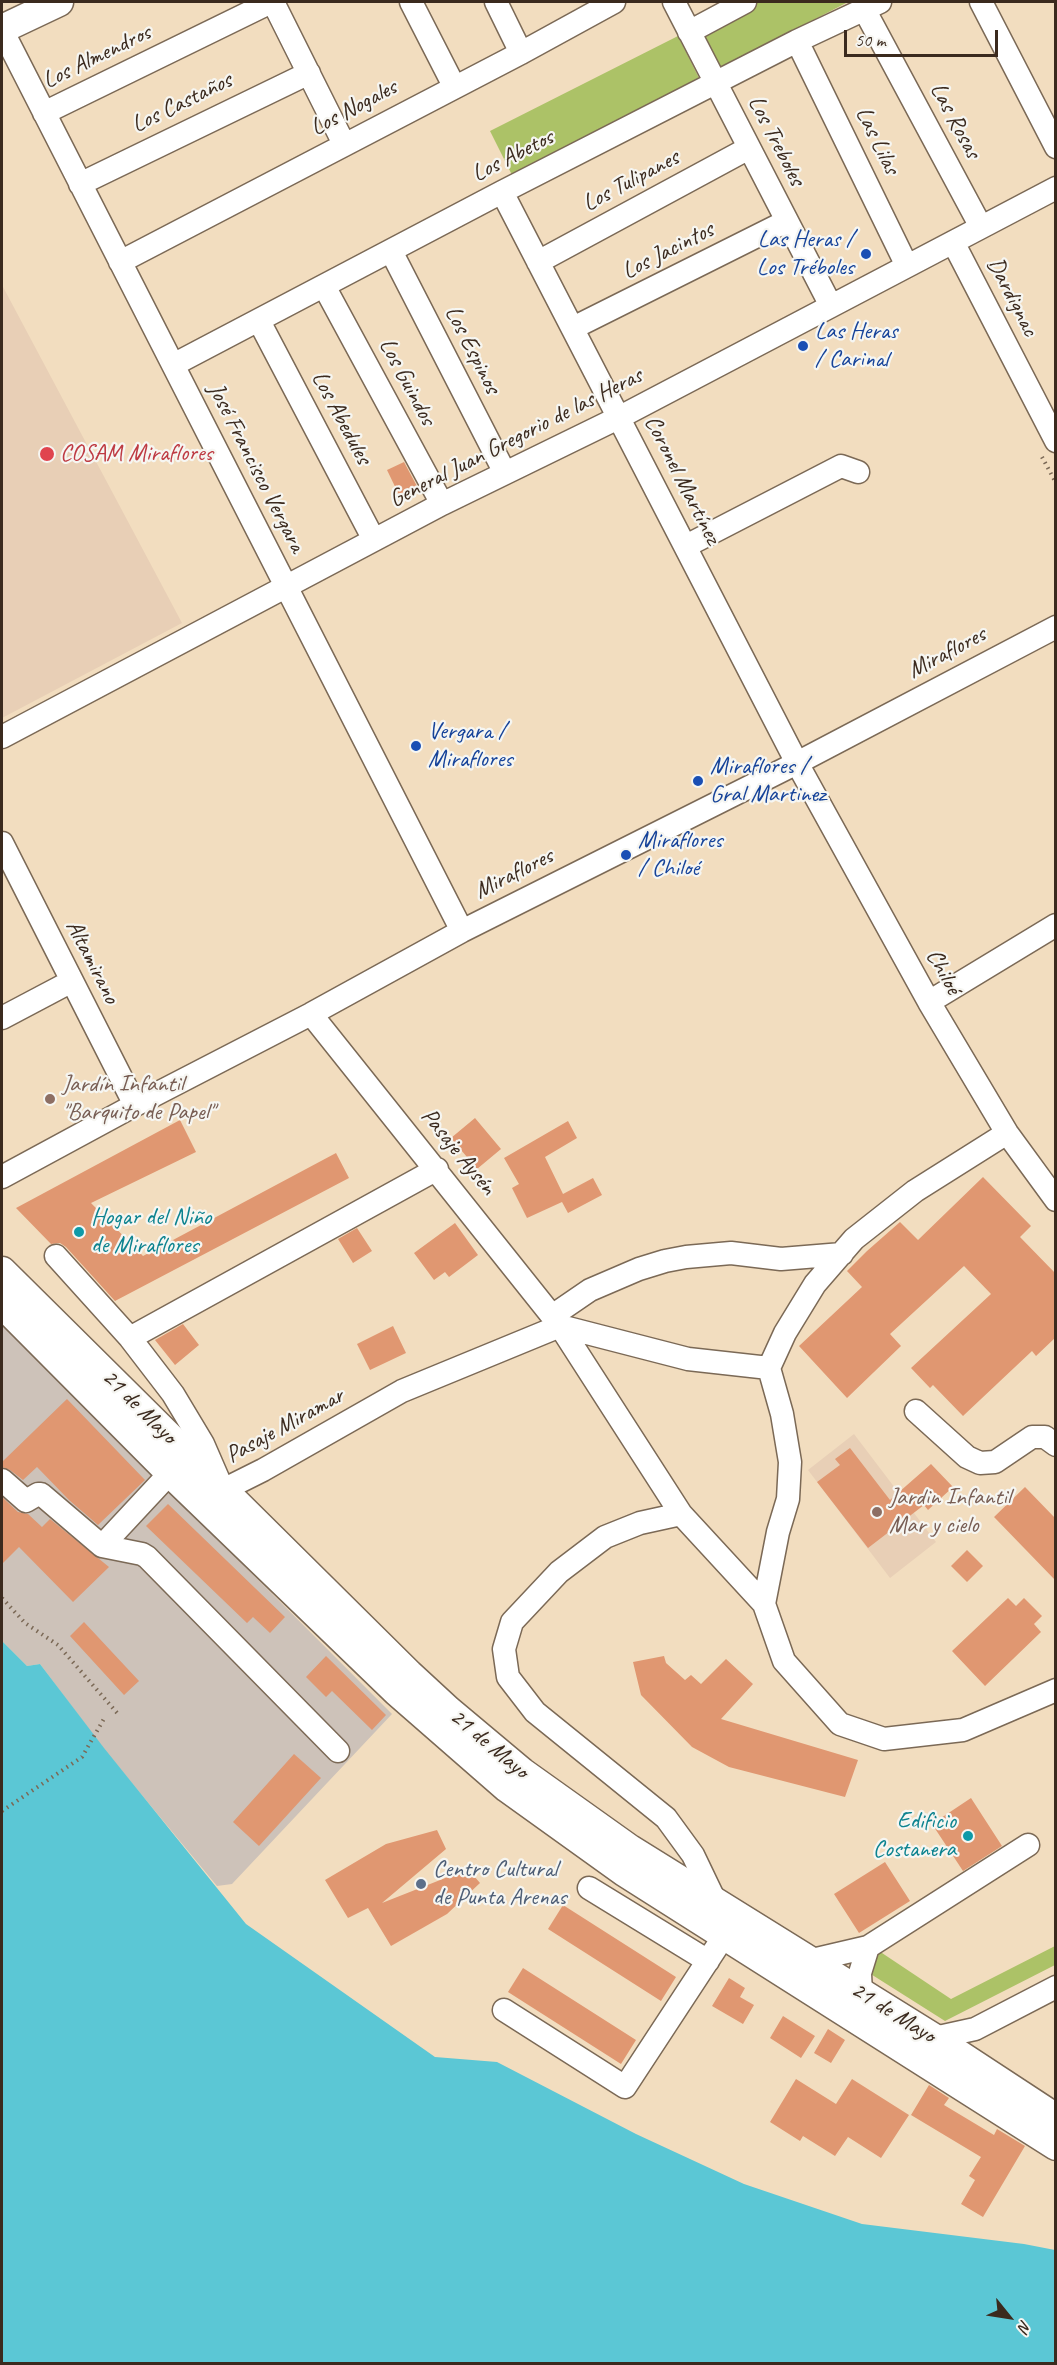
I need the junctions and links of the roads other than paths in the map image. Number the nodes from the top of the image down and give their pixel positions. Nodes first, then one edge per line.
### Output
1 (59, 2) edge
2 (272, 2) edge
3 (411, 2) edge
4 (496, 2) edge
5 (614, 2) edge
6 (674, 2) edge
7 (745, 2) edge
8 (981, 2) edge
9 (872, 5) edge
10 (584, 8) edge
11 (2, 30) edge
12 (689, 32) junction
13 (798, 41) junction
14 (520, 53) junction
15 (309, 73) junction
16 (716, 83) junction
17 (454, 86) junction
18 (44, 113) junction
19 (344, 144) junction
20 (749, 147) junction
21 (1056, 147) edge
22 (80, 184) junction
23 (1056, 188) edge
24 (502, 192) junction
25 (787, 221) junction
26 (981, 227) junction
27 (953, 242) junction
28 (391, 251) junction
29 (120, 262) junction
30 (538, 262) junction
31 (907, 266) junction
32 (324, 286) junction
33 (831, 306) junction
34 (259, 321) junction
35 (573, 328) junction
36 (173, 365) junction
37 (620, 417) junction
38 (1056, 441) edge
39 (858, 472) dead end
40 (505, 473) junction
41 (442, 504) junction
42 (374, 540) junction
43 (686, 546) junction
44 (286, 586) junction
45 (1056, 627) edge
46 (2, 737) edge
47 (797, 762) junction
48 (2, 843) edge
49 (1056, 925) edge
50 (462, 931) junction
51 (72, 981) junction
52 (929, 1002) junction
53 (311, 1014) junction
54 (2, 1018) edge
55 (135, 1104) junction
56 (1007, 1133) junction
57 (437, 1169) junction
58 (2, 1177) edge
59 (1056, 1200) edge
60 (842, 1254) junction
61 (56, 1256) dead end
62 (2, 1271) edge
63 (2, 1304) edge
64 (556, 1321) junction
65 (130, 1338) junction
66 (769, 1368) junction
67 (916, 1411) dead end
68 (1056, 1445) edge
69 (170, 1473) junction
70 (2, 1480) edge
71 (222, 1490) junction
72 (681, 1514) junction
73 (102, 1546) junction
74 (764, 1604) junction
75 (1056, 1690) edge
76 (338, 1751) dead end
77 (1028, 1845) dead end
78 (589, 1888) dead end
79 (716, 1904) junction
80 (724, 1936) junction
81 (868, 1947) junction
82 (708, 1961) junction
83 (808, 1961) junction
84 (1056, 1987) edge
85 (861, 1994) junction
86 (504, 2010) dead end
87 (975, 2029) junction
88 (934, 2038) junction
89 (978, 2067) junction
90 (1056, 2118) edge
91 (1056, 2146) edge

1 - 11 main road
2 - 15 street
2 - 18 street, Los Almendros
3 - 17 street
4 - 14 street
5 - 10 street, Los Nogales
6 - 12 street, Los Treboles
7 - 12 street
8 - 21 street
9 - 13 street, Los Abetos
9 - 26 street, Las Rosas
10 - 14 street, Los Nogales
11 - 18 street, José Francisco Vergara
12 - 16 street, Los Treboles
13 - 16 street, Los Abetos
13 - 31 street, Las Lilas
14 - 17 street, Los Nogales
15 - 19 street
15 - 22 street, Los Castaños
16 - 20 street, Los Treboles
16 - 24 street, Los Abetos
17 - 19 street, Los Nogales
18 - 22 street, José Francisco Vergara
19 - 29 street, Los Nogales
20 - 25 street, Los Treboles
20 - 30 street, Los Tulipanes
22 - 29 street, José Francisco Vergara
23 - 26 street, General Juan Gregorio de las Heras
24 - 28 street, Los Abetos
24 - 30 street, Coronel Martínez
25 - 33 street, Los Treboles
25 - 35 street, Los Jacintos
26 - 27 street, General Juan Gregorio de las Heras
27 - 31 street, General Juan Gregorio de las Heras
27 - 38 street, Dardignac
28 - 32 street, Los Abetos
28 - 40 street, Los Espinos
29 - 36 street, José Francisco Vergara
30 - 35 street, Coronel Martínez
31 - 33 street, General Juan Gregorio de las Heras
32 - 34 street, Los Abetos
32 - 41 street, Los Guindos
33 - 37 street, General Juan Gregorio de las Heras
34 - 36 street, Los Abetos
34 - 42 street, Los Abedules
35 - 37 street, Coronel Martínez
36 - 44 street, José Francisco Vergara
37 - 40 street, General Juan Gregorio de las Heras
37 - 43 street, Coronel Martínez
39 - 43 street
40 - 41 street, General Juan Gregorio de las Heras
41 - 42 street, General Juan Gregorio de las Heras
42 - 44 street, General Juan Gregorio de las Heras
43 - 47 street, Coronel Martínez
44 - 46 street, General Juan Gregorio de las Heras
44 - 50 street, José Francisco Vergara
45 - 47 street, Miraflores
47 - 50 street, Miraflores
47 - 52 street, Chiloé
48 - 51 street, Altamirano
49 - 52 street
50 - 53 street, Miraflores
51 - 54 street
51 - 55 street, Altamirano
52 - 56 street, Chiloé
53 - 55 street, Miraflores
53 - 57 street, Pasaje Aysén
55 - 58 street, Miraflores
56 - 59 street, Chiloé
56 - 60 street
57 - 64 street, Pasaje Aysén
57 - 65 street
60 - 64 street, Pasaje Miramar
60 - 66 street
61 - 65 street, Pasaje Miramar
62 - 71 main road, 21 de Mayo
63 - 69 main road, 21 de Mayo
64 - 66 street
64 - 71 street, Pasaje Miramar
64 - 72 street, Pasaje Aysén
65 - 71 street, Pasaje Miramar
66 - 74 street
67 - 68 street
69 - 73 street
69 - 80 main road, 21 de Mayo
70 - 73 street
71 - 79 main road, 21 de Mayo
72 - 74 street, Pasaje Aysén
72 - 79 street
73 - 76 street
74 - 75 street
77 - 81 street
78 - 82 street
79 - 83 main road, 21 de Mayo
80 - 82 street
80 - 91 main road, 21 de Mayo
81 - 83 street
81 - 85 street
82 - 86 street
83 - 85 main road, 21 de Mayo
84 - 87 street
85 - 88 main road, 21 de Mayo
87 - 88 street
87 - 89 street
88 - 89 main road, 21 de Mayo
89 - 90 main road, 21 de Mayo

